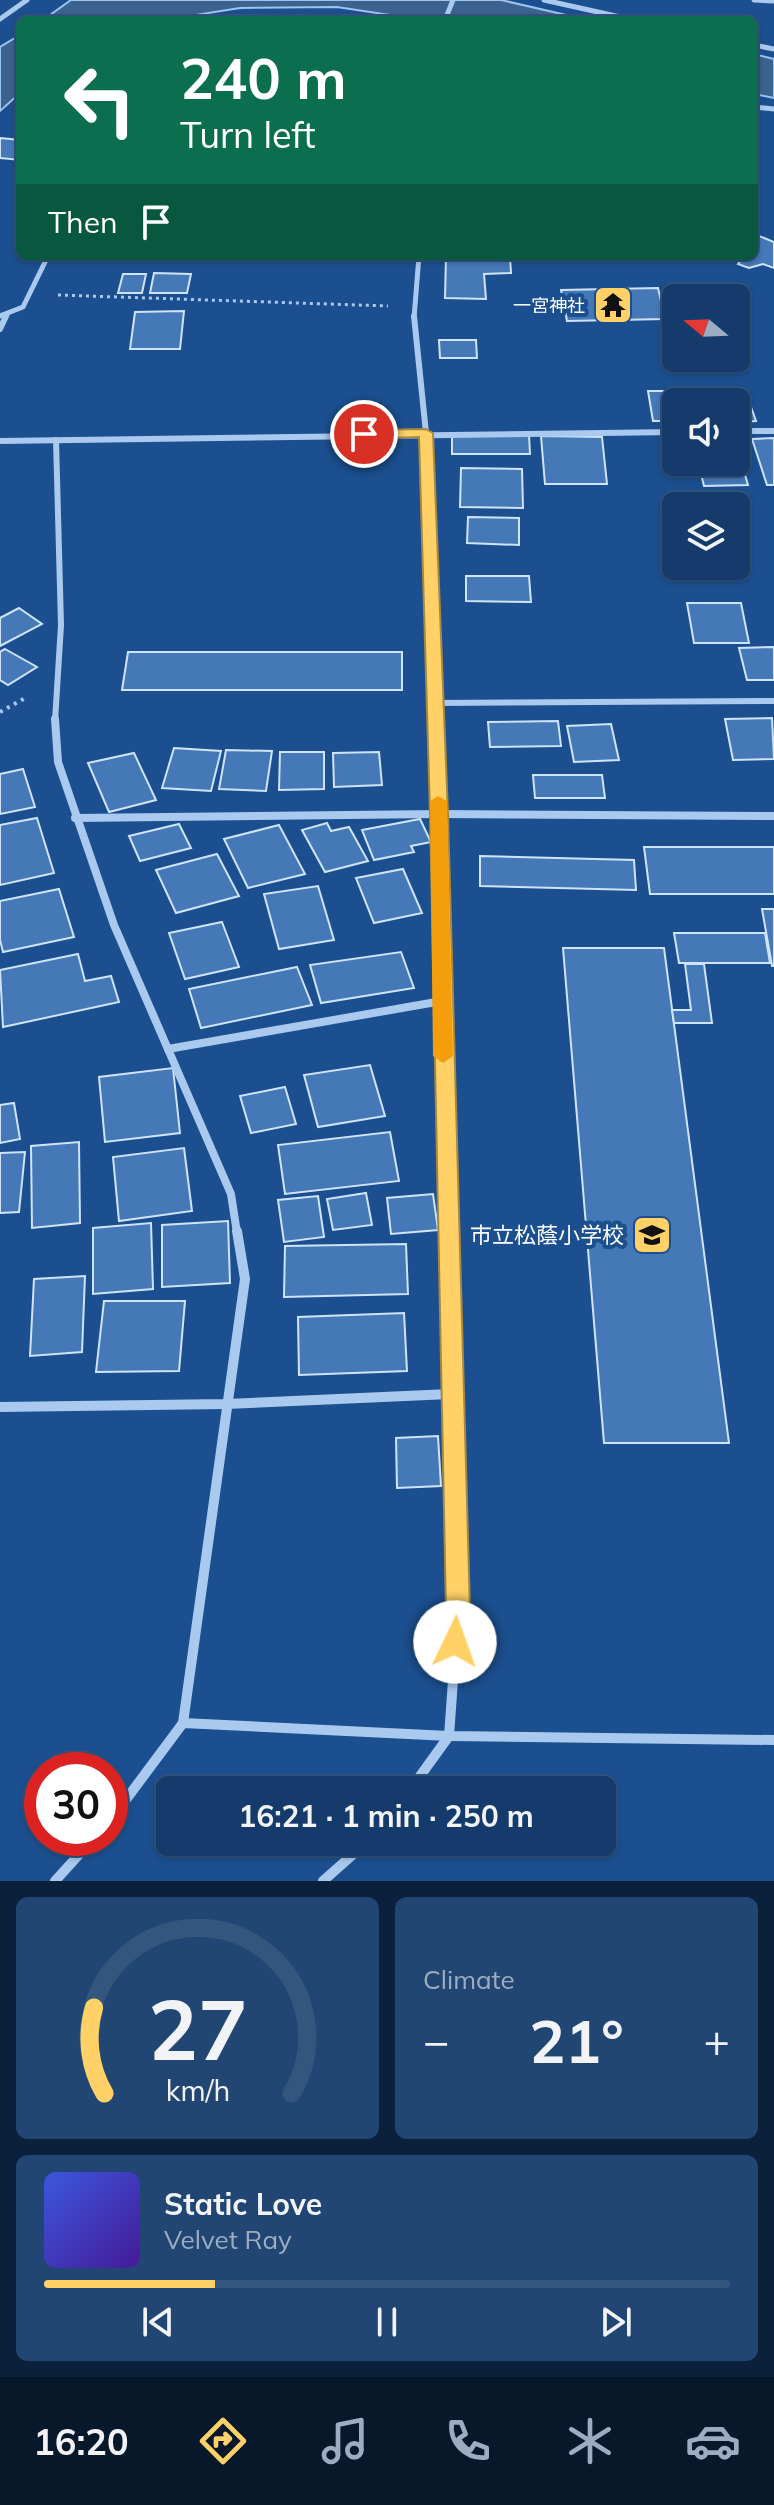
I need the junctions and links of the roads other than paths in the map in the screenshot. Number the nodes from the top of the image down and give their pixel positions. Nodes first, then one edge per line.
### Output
1 (27, 0) edge
2 (548, 0) edge
3 (754, 0) edge
4 (774, 1) edge
5 (617, 16) edge
6 (0, 19) edge
7 (46, 260) edge
8 (419, 260) edge
9 (4, 316) edge
10 (0, 329) edge
11 (750, 431) edge
12 (774, 431) edge
13 (662, 432) edge
14 (426, 433) junction
15 (56, 440) junction
16 (0, 441) edge
17 (774, 701) edge
18 (435, 703) junction
19 (439, 814) junction
20 (774, 816) edge
21 (75, 818) junction
22 (442, 1001) junction
23 (168, 1049) junction
24 (450, 1394) junction
25 (226, 1404) junction
26 (0, 1407) edge
27 (183, 1723) junction
28 (449, 1736) junction
29 (774, 1740) edge
30 (420, 1776) edge
31 (128, 1797) edge
32 (78, 1856) edge
33 (351, 1856) edge
34 (55, 1881) edge
35 (323, 1881) edge

1 - 6 street
2 - 5 street
3 - 4 street
7 - 9 street
8 - 14 street
9 - 10 street
11 - 12 street
13 - 14 street
14 - 15 street
14 - 18 street
15 - 16 street
15 - 21 street
17 - 18 street
18 - 19 street
19 - 20 street
19 - 21 street
19 - 22 street
21 - 23 street
22 - 23 street
22 - 24 street
23 - 25 street
24 - 25 street
24 - 28 street
25 - 26 street
25 - 27 street
27 - 28 street
27 - 31 street
28 - 29 street
28 - 30 street
32 - 34 street
33 - 35 street

